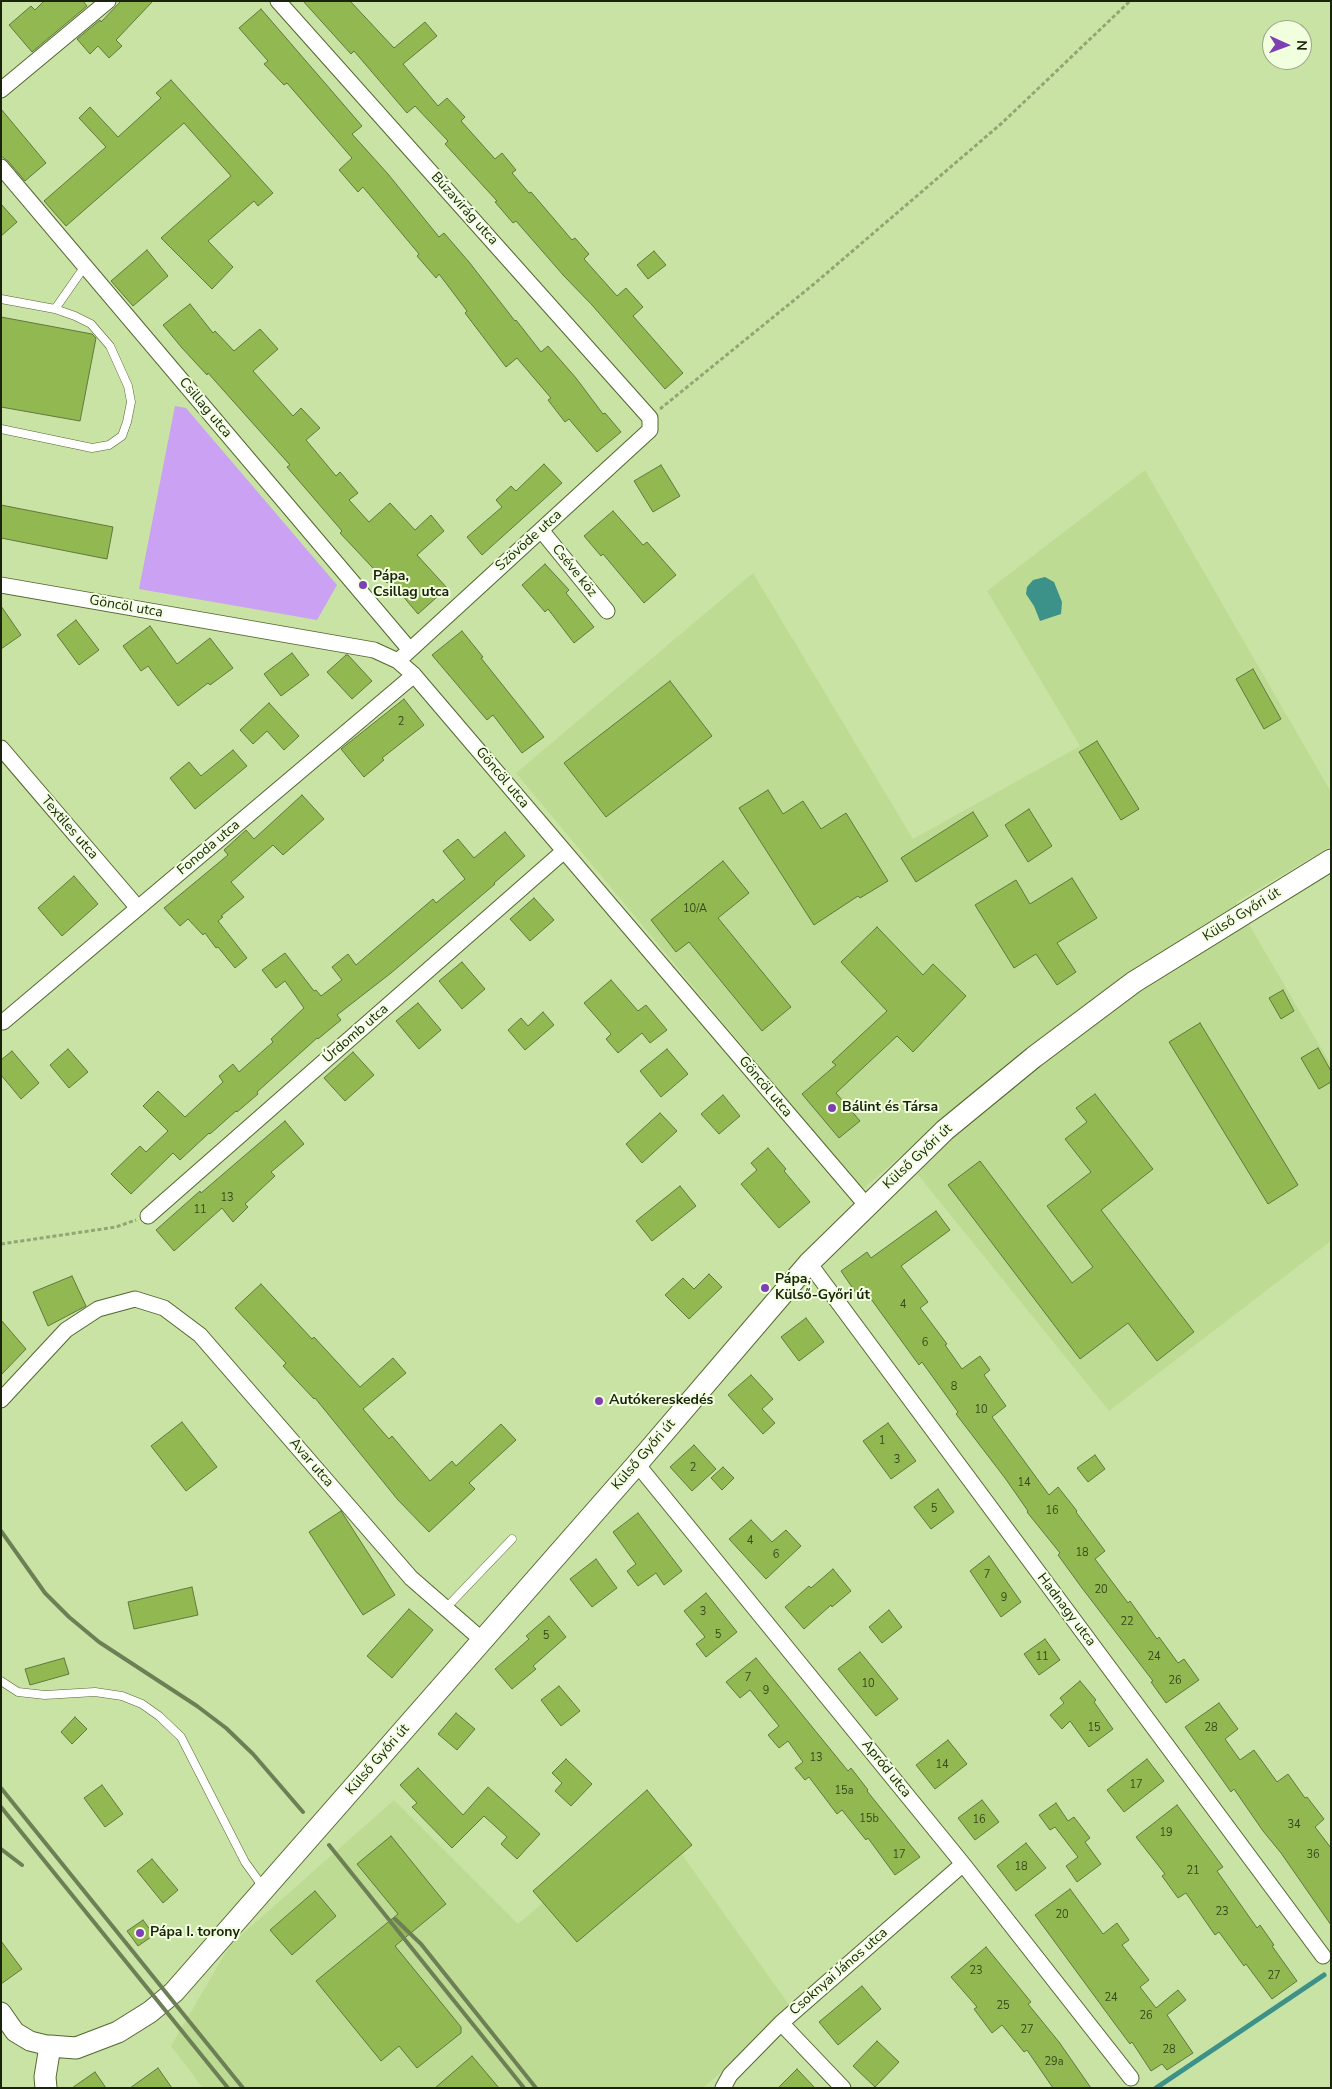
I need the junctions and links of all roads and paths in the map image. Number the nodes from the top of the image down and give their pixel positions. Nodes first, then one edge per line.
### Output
1 (108, 1) edge
2 (278, 1) edge
3 (1130, 1) edge
4 (1, 90) edge
5 (1, 167) edge
6 (85, 266) junction
7 (1, 299) edge
8 (54, 309) junction
9 (650, 418) junction
10 (1, 429) edge
11 (541, 530) junction
12 (1, 585) edge
13 (607, 611) dead end
14 (410, 650) junction
15 (398, 661) junction
16 (414, 675) junction
17 (1, 748) edge
18 (564, 851) junction
19 (1331, 860) edge
20 (138, 908) junction
21 (3, 1022) dead end
22 (867, 1206) junction
23 (148, 1216) joint
24 (1, 1244) edge
25 (809, 1263) junction
26 (1, 1400) edge
27 (637, 1464) junction
28 (512, 1539) dead end
29 (446, 1608) junction
30 (481, 1639) junction
31 (1, 1681) edge
32 (963, 1864) junction
33 (264, 1889) junction
34 (1323, 1956) dead end
35 (1, 2012) edge
36 (781, 2023) junction
37 (50, 2046) junction
38 (1131, 2078) dead end
39 (46, 2088) edge
40 (723, 2088) edge
41 (843, 2088) edge

1 - 4 street
2 - 9 street, Búzavirág utca
3 - 9 path
5 - 6 street, Csillag utca
6 - 8 lane
6 - 14 street, Csillag utca
7 - 8 lane
8 - 10 lane
9 - 11 street, Szövöde utca
11 - 13 street, Cséve köz
11 - 14 street, Szövöde utca
12 - 15 street, Göncöl utca
14 - 15 street, Szövöde utca
15 - 16 street, Göncöl utca
16 - 18 street, Göncöl utca
16 - 20 street, Fonoda utca
17 - 20 street, Textiles utca
18 - 22 street, Göncöl utca
18 - 23 street, Úrdomb utca
19 - 22 main road, Külső Győri út
20 - 21 street, Fonoda utca
22 - 25 main road, Külső Győri út
23 - 24 path
25 - 27 main road, Külső Győri út
25 - 34 street, Hadnagy utca
26 - 29 street, Avar utca
27 - 30 main road, Külső Győri út
27 - 32 street, Apród utca
28 - 29 lane
29 - 30 street, Avar utca
30 - 33 main road, Külső Győri út
31 - 33 lane
32 - 36 street, Csoknyai János utca
32 - 38 street, Apród utca
33 - 37 main road, Külső Győri út
35 - 37 street
36 - 40 street, Csoknyai János utca
36 - 41 street
37 - 39 main road

